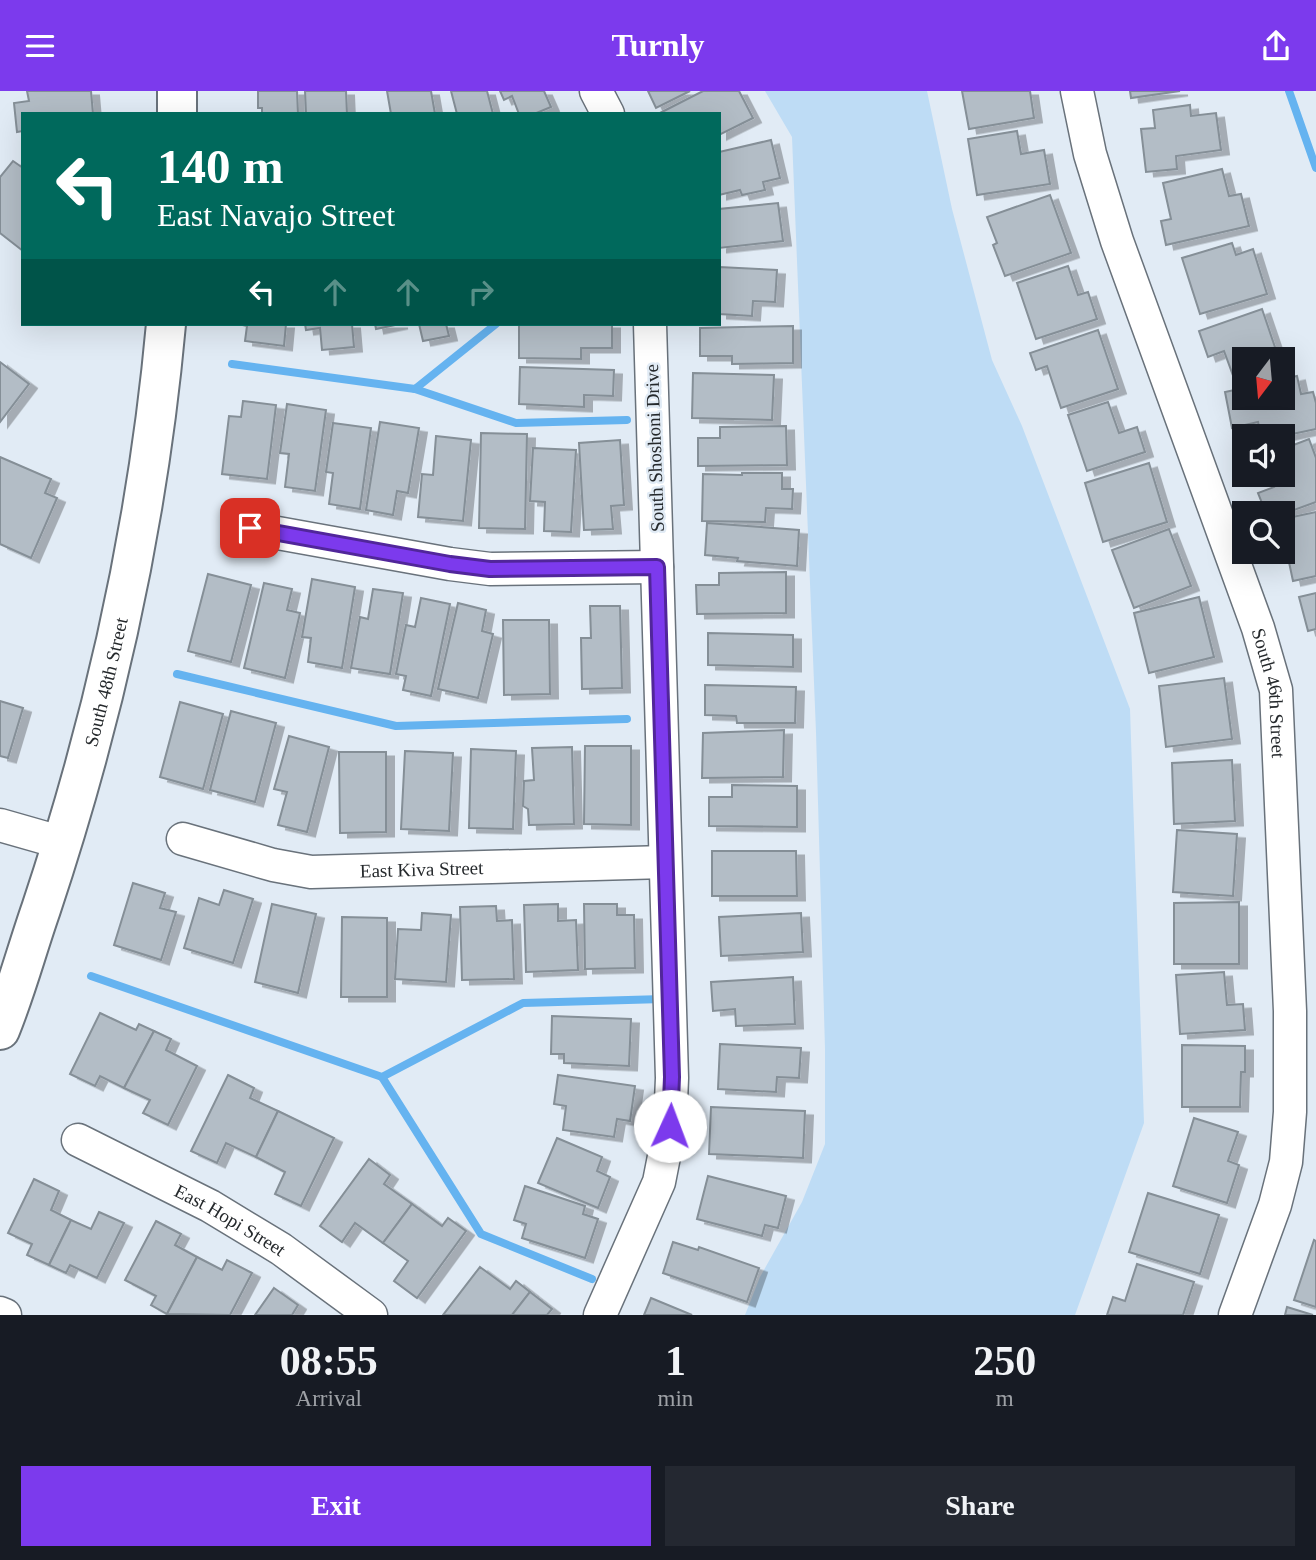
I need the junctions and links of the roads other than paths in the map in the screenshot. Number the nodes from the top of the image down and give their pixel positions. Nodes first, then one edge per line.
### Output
1 (177, 91) edge
2 (596, 91) edge
3 (1077, 91) edge
4 (177, 112) edge
5 (607, 112) edge
6 (166, 326) edge
7 (650, 326) edge
8 (250, 528) dead end
9 (657, 567) junction
10 (0, 825) edge
11 (183, 839) dead end
12 (63, 843) junction
13 (665, 862) junction
14 (1302, 974) edge
15 (0, 1030) edge
16 (78, 1140) dead end
17 (371, 1315) edge
18 (600, 1315) edge
19 (1235, 1315) edge

1 - 4 main road
2 - 5 street
3 - 14 street, South 46th Street
6 - 12 main road, South 48th Street
7 - 9 street, South Shoshoni Drive
8 - 9 street
9 - 13 street, South Shoshoni Drive
10 - 12 street
11 - 13 street, East Kiva Street
12 - 15 main road, South 48th Street
13 - 18 street, South Shoshoni Drive
14 - 19 street, South 46th Street
16 - 17 street, East Hopi Street

